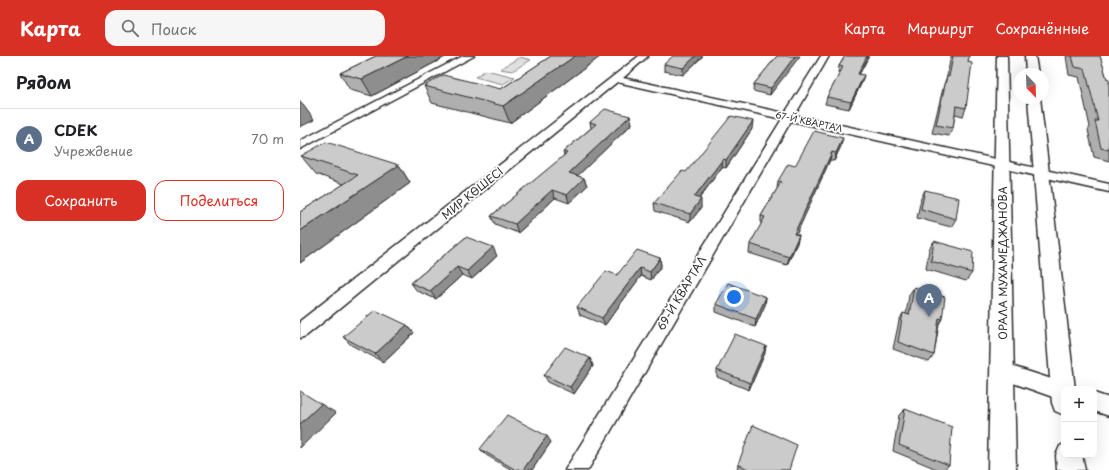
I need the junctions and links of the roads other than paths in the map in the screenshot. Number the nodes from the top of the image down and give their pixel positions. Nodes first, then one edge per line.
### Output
1 (470, 56) edge
2 (644, 56) edge
3 (825, 56) edge
4 (1002, 56) edge
5 (1030, 56) edge
6 (1031, 68) edge
7 (616, 79) junction
8 (1035, 104) edge
9 (787, 117) junction
10 (300, 146) edge
11 (1002, 164) junction
12 (1042, 173) junction
13 (1109, 188) edge
14 (300, 331) edge
15 (1002, 371) junction
16 (1063, 386) edge
17 (1061, 394) edge
18 (1097, 403) edge
19 (1109, 407) edge
20 (1069, 458) edge
21 (576, 470) edge
22 (1002, 470) edge
23 (1071, 470) edge

1 - 10 street
2 - 7 street, МИР КӨШЕСІ
3 - 9 street, 69-Й КВАРТАЛ
4 - 11 street, ОРАЛА МУХАМЕДЖАНОВА
5 - 6 street
7 - 9 street, 67-Й КВАРТАЛ
7 - 14 street, МИР КӨШЕСІ
8 - 12 street
9 - 11 street, 67-Й КВАРТАЛ
9 - 21 street, 69-Й КВАРТАЛ
11 - 12 street, 67-Й КВАРТАЛ
11 - 15 street, ОРАЛА МУХАМЕДЖАНОВА
12 - 13 street, 67-Й КВАРТАЛ
12 - 16 street
15 - 17 street
15 - 22 street, ОРАЛА МУХАМЕДЖАНОВА
18 - 19 street
20 - 23 street

